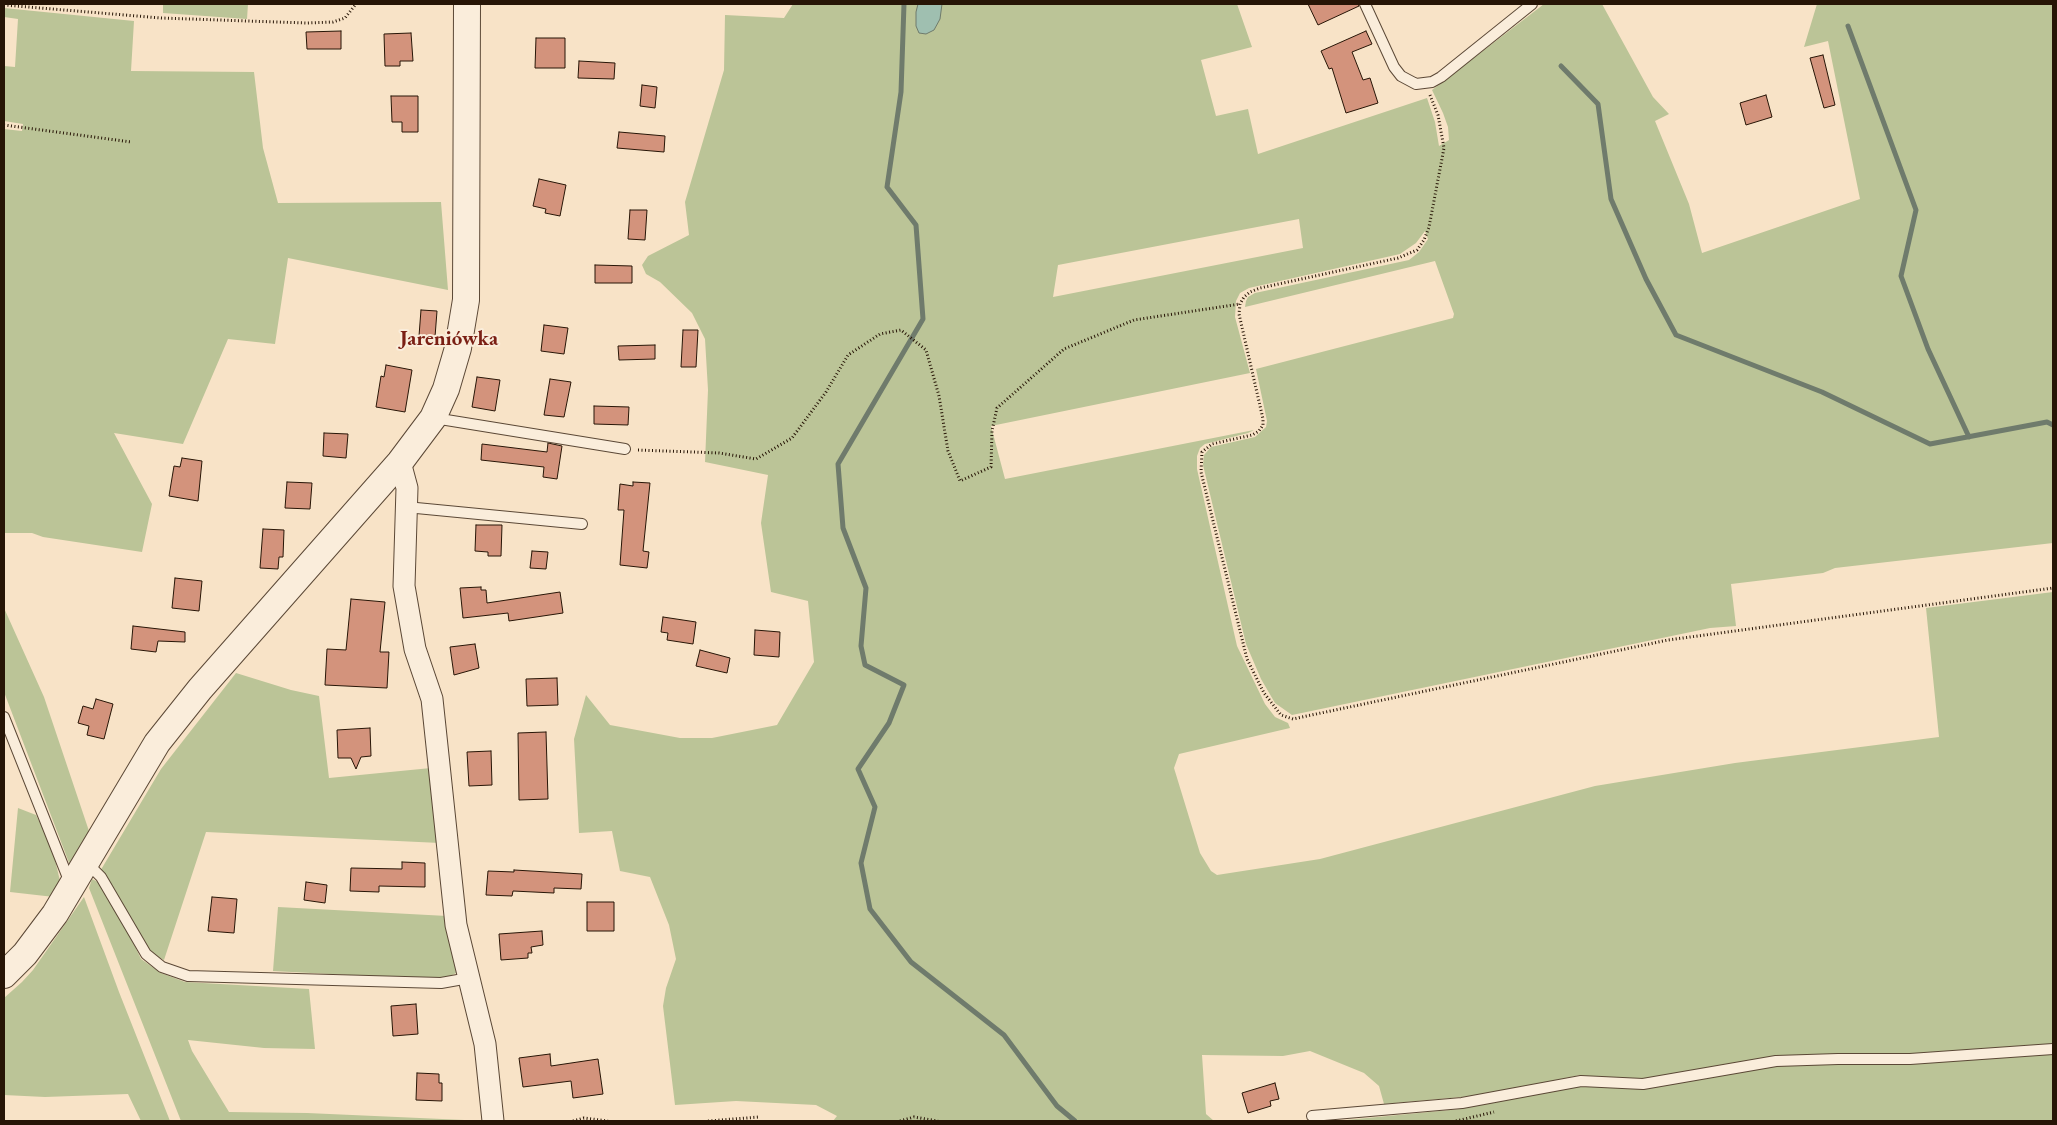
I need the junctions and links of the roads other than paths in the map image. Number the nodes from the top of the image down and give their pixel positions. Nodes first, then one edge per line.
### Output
1 (467, 4) edge
2 (1365, 4) edge
3 (1532, 4) edge
4 (433, 418) junction
5 (625, 450) road end
6 (400, 462) junction
7 (406, 507) junction
8 (582, 524) dead end
9 (4, 717) edge
10 (85, 861) junction
11 (71, 886) junction
12 (4, 975) edge
13 (469, 978) junction
14 (2053, 1049) edge
15 (1312, 1116) dead end
16 (493, 1121) edge

1 - 4 street
2 - 3 lane
4 - 5 lane
4 - 6 street
6 - 7 street
6 - 10 street
7 - 8 lane
7 - 13 street
9 - 11 lane
10 - 11 street
10 - 13 lane
11 - 12 street
13 - 16 street
14 - 15 lane

